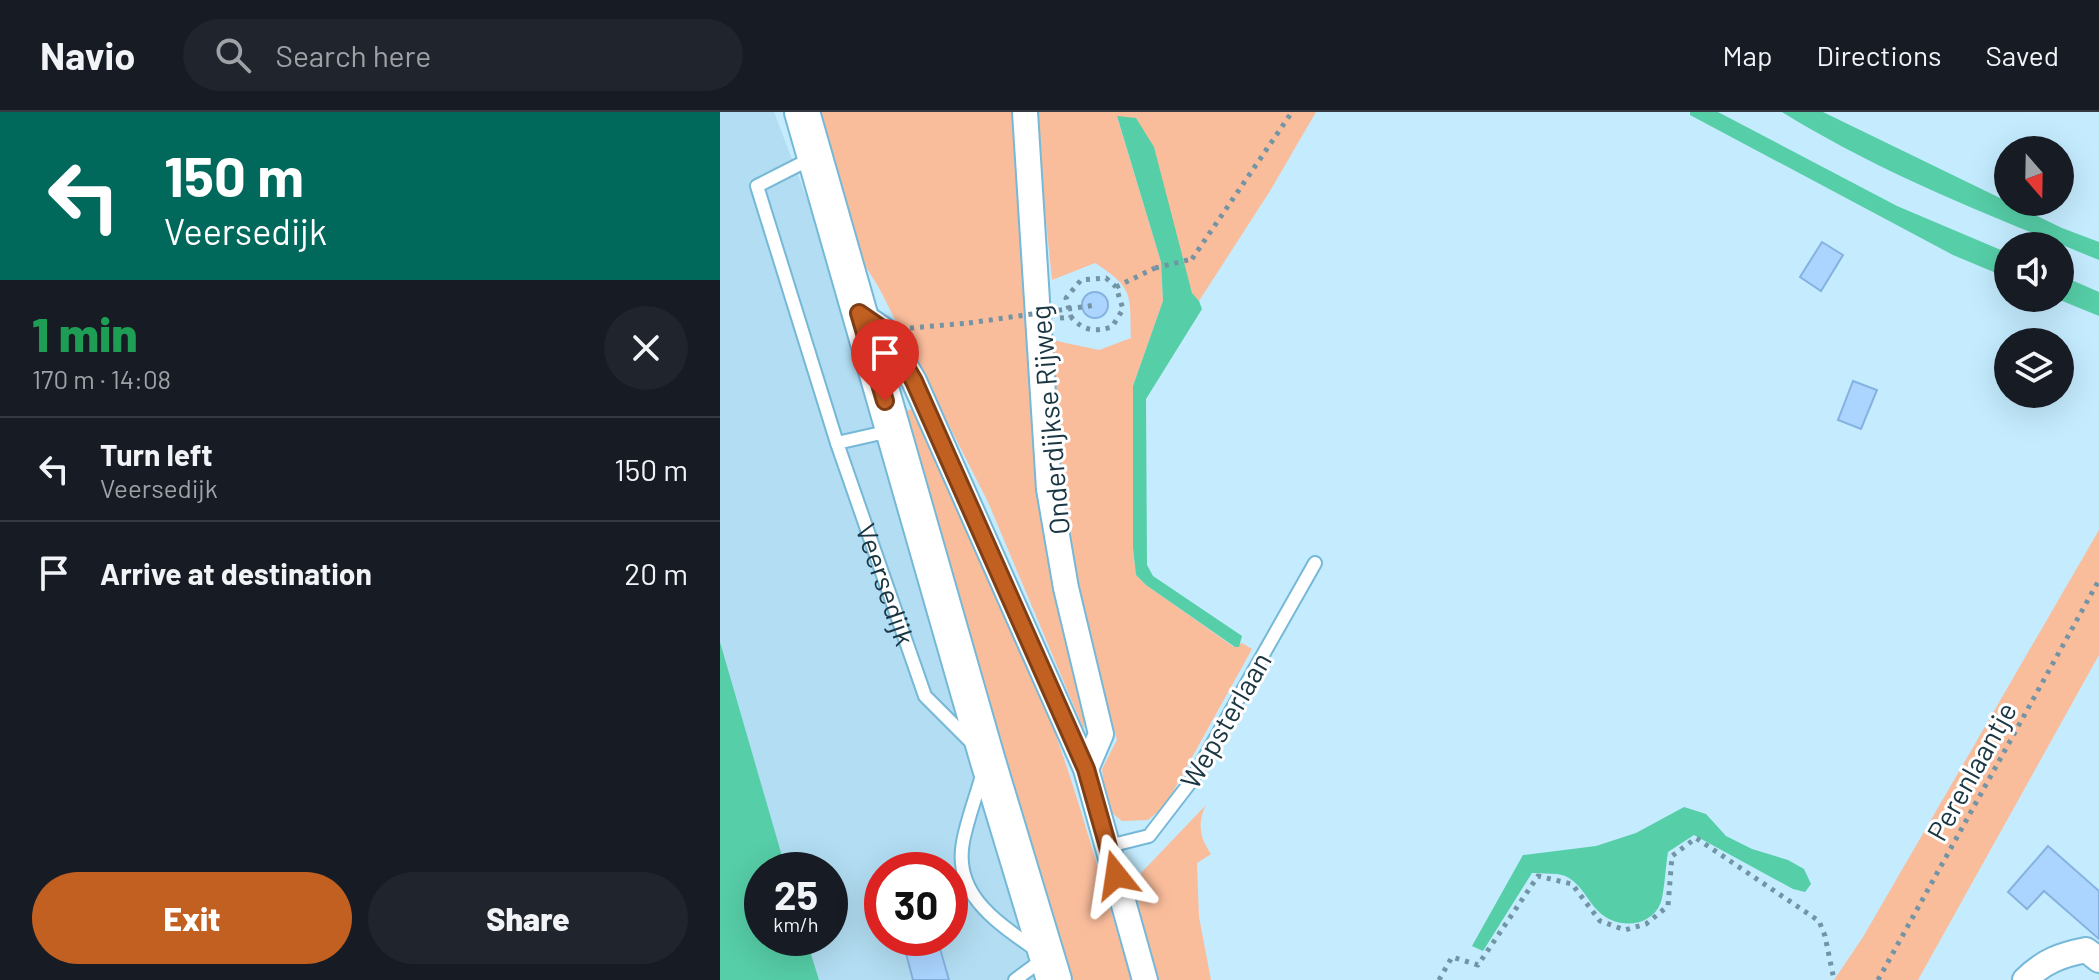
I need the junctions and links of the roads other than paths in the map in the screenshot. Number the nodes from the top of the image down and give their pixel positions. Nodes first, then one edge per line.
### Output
1 (802, 112) edge
2 (1025, 112) edge
3 (814, 157) junction
4 (872, 322) junction
5 (893, 431) junction
6 (837, 443) junction
7 (1315, 563) dead end
8 (987, 758) junction
9 (1086, 769) junction
10 (1109, 846) junction
11 (2099, 960) edge
12 (1050, 968) edge
13 (1015, 980) edge
14 (1145, 980) edge
15 (2025, 980) edge

1 - 3 main road, Veersedijk
2 - 9 street, Onderdijkse Rijweg
3 - 4 main road, Veersedijk
3 - 6 lane, Veersedijk
4 - 5 main road, Veersedijk
4 - 9 street
5 - 6 lane
5 - 8 main road, Veersedijk
6 - 8 lane, Veersedijk
7 - 10 lane, Wepsterlaan
8 - 12 main road, Veersedijk
8 - 12 lane
9 - 10 street
10 - 14 street
11 - 15 street
12 - 13 lane

